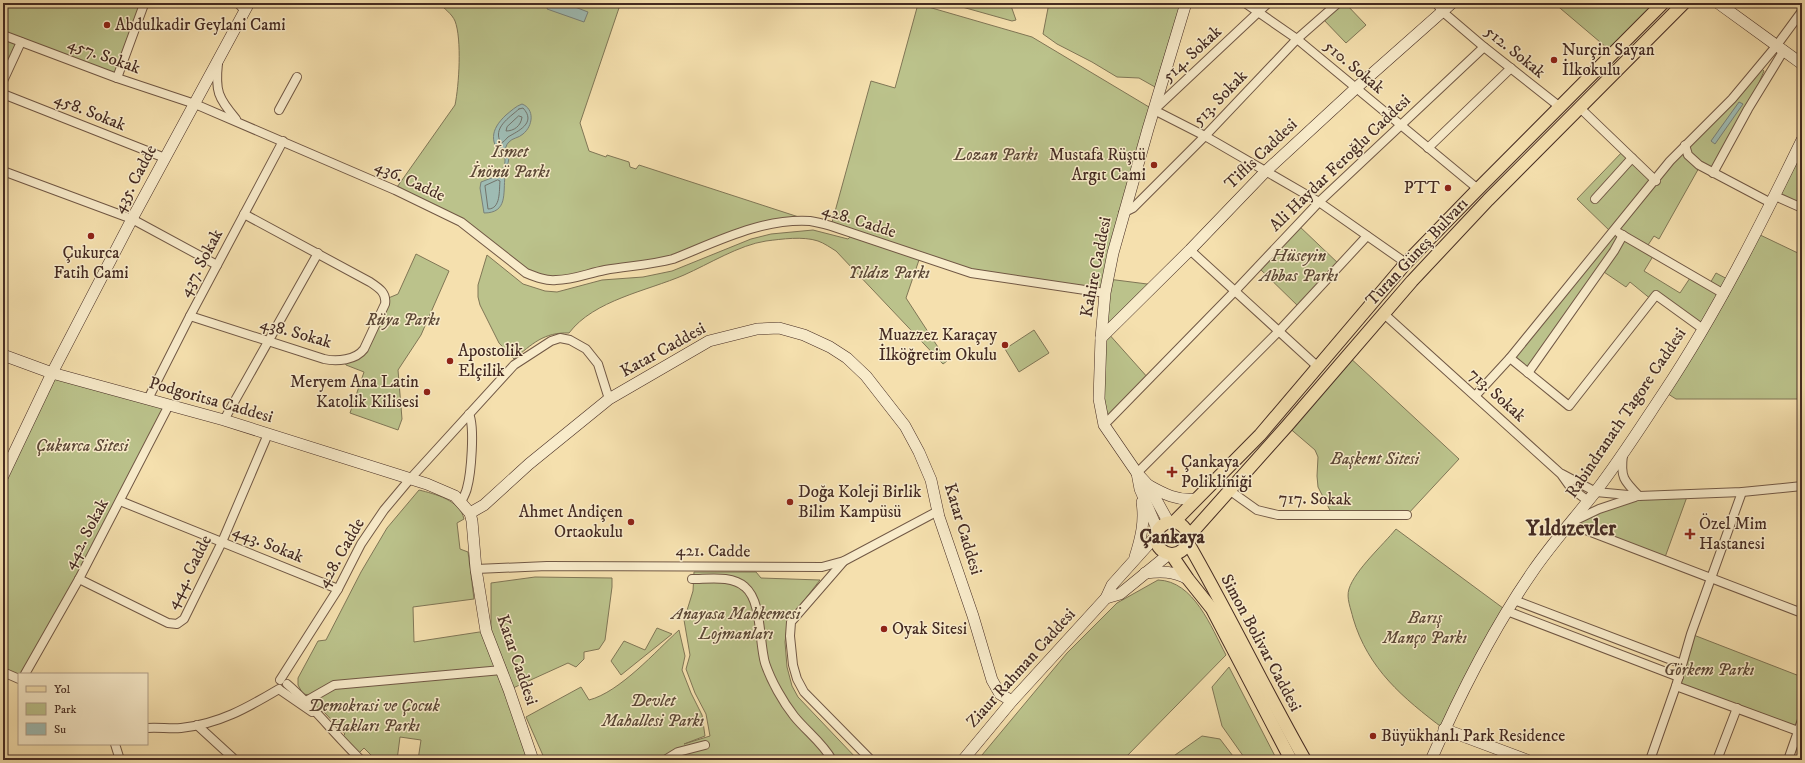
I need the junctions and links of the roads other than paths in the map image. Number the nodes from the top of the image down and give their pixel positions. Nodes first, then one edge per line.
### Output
1 (140, 3) edge
2 (1186, 3) edge
3 (1246, 3) edge
4 (1268, 3) edge
5 (1338, 3) edge
6 (1452, 3) edge
7 (1662, 3) edge
8 (1684, 3) edge
9 (1719, 3) edge
10 (244, 6) edge
11 (1440, 7) edge
12 (1802, 11) edge
13 (1258, 12) junction
14 (3, 35) edge
15 (1298, 39) junction
16 (21, 42) junction
17 (1484, 47) junction
18 (1781, 47) junction
19 (218, 61) junction
20 (1802, 64) edge
21 (1511, 68) junction
22 (297, 77) dead end
23 (117, 78) junction
24 (3, 81) edge
25 (1356, 88) junction
26 (3, 94) edge
27 (195, 104) junction
28 (1560, 107) junction
29 (1580, 108) junction
30 (279, 110) dead end
31 (1154, 110) junction
32 (238, 121) junction
33 (1400, 125) junction
34 (1205, 136) junction
35 (1802, 140) edge
36 (283, 141) junction
37 (1685, 145) junction
38 (1428, 148) junction
39 (165, 158) junction
40 (1632, 158) junction
41 (3, 172) edge
42 (1264, 172) junction
43 (1713, 173) junction
44 (1656, 181) junction
45 (1478, 189) junction
46 (1594, 199) dead end
47 (1773, 200) junction
48 (1318, 202) junction
49 (1802, 208) edge
50 (1124, 213) junction
51 (244, 214) junction
52 (132, 219) junction
53 (1615, 230) junction
54 (1623, 235) junction
55 (1367, 236) junction
56 (1190, 250) junction
57 (318, 254) junction
58 (1589, 261) junction
59 (1406, 263) junction
60 (217, 265) junction
61 (606, 270) joint
62 (1601, 270) junction
63 (1235, 291) junction
64 (1105, 292) junction
65 (1724, 294) junction
66 (1384, 313) junction
67 (190, 316) junction
68 (1703, 329) junction
69 (1279, 331) junction
70 (1101, 338) junction
71 (268, 342) junction
72 (3, 355) edge
73 (1510, 358) junction
74 (1318, 367) junction
75 (52, 373) junction
76 (1528, 373) junction
77 (1476, 395) junction
78 (148, 399) junction
79 (609, 399) junction
80 (169, 405) junction
81 (469, 414) junction
82 (224, 420) junction
83 (1104, 425) junction
84 (268, 434) junction
85 (1624, 452) junction
86 (1137, 473) junction
87 (1561, 474) junction
88 (3, 476) edge
89 (410, 479) junction
90 (1802, 486) edge
91 (1144, 487) junction
92 (1229, 490) junction
93 (1596, 492) junction
94 (1742, 492) junction
95 (1639, 496) junction
96 (1194, 500) junction
97 (120, 501) junction
98 (461, 502) junction
99 (1588, 502) junction
100 (938, 511) junction
101 (470, 513) junction
102 (1407, 515) dead end
103 (1206, 516) junction
104 (1171, 522) junction
105 (1570, 524) junction
106 (1157, 533) junction
107 (1188, 540) junction
108 (222, 542) junction
109 (1170, 554) junction
110 (844, 561) junction
111 (1133, 562) junction
112 (476, 569) junction
113 (1144, 573) junction
114 (1711, 578) junction
115 (79, 579) junction
116 (692, 579) dead end
117 (1188, 579) junction
118 (338, 589) junction
119 (1106, 598) junction
120 (1514, 600) junction
121 (1507, 611) junction
122 (1802, 613) edge
123 (1682, 664) junction
124 (502, 670) junction
125 (3, 672) edge
126 (26, 673) edge
127 (1679, 676) junction
128 (18, 679) edge
129 (281, 685) junction
130 (1676, 686) junction
131 (306, 701) junction
132 (1012, 701) junction
133 (1737, 708) junction
134 (318, 715) junction
135 (1802, 720) edge
136 (197, 725) junction
137 (148, 728) edge
138 (1444, 729) junction
139 (1798, 730) junction
140 (115, 745) edge
141 (705, 745) dead end
142 (233, 759) edge
143 (356, 759) edge
144 (120, 760) edge
145 (533, 760) edge
146 (665, 760) edge
147 (832, 760) edge
148 (871, 760) edge
149 (963, 760) edge
150 (1292, 760) edge
151 (1305, 760) edge
152 (1432, 760) edge
153 (1527, 760) edge
154 (1650, 760) edge
155 (1717, 760) edge
156 (1788, 760) edge

1 - 23 street
2 - 31 main road, Kahire Caddesi
3 - 13 street, 510. Sokak
4 - 13 street, 514. Sokak
5 - 15 street, 513. Sokak
6 - 11 main road, Tiflis Caddesi
7 - 28 main road, Turan Güneş Bulvarı
8 - 29 main road, Turan Güneş Bulvarı
9 - 18 main road
10 - 19 main road, 435. Cadde
11 - 17 street, 512. Sokak
11 - 25 main road, Tiflis Caddesi
12 - 18 street
13 - 15 street, 510. Sokak
13 - 31 street, 514. Sokak
14 - 16 street, 457. Sokak
15 - 25 street, 510. Sokak
15 - 34 street, 513. Sokak
16 - 23 street, 457. Sokak
16 - 24 street
17 - 21 street, 512. Sokak
17 - 33 street, Ali Haydar Feroğlu Caddesi
18 - 20 main road
18 - 37 street
18 - 43 street
19 - 27 main road, 435. Cadde
19 - 32 street
21 - 28 street, 512. Sokak
21 - 38 street
22 - 30 street
23 - 27 street, 457. Sokak
25 - 33 street, 510. Sokak
25 - 42 main road, Tiflis Caddesi
26 - 39 street, 458. Sokak
27 - 32 street, 436. Cadde
27 - 39 main road, 435. Cadde
28 - 45 main road, Turan Güneş Bulvarı
29 - 40 street
29 - 66 main road, Turan Güneş Bulvarı
31 - 34 street
31 - 50 main road, Kahire Caddesi
32 - 36 street, 436. Cadde
33 - 38 street, 510. Sokak
33 - 48 street, Ali Haydar Feroğlu Caddesi
34 - 42 street
34 - 50 street, 513. Sokak
35 - 47 main road, Rabindranath Tagore Caddesi
36 - 51 street, 437. Sokak
36 - 61 street, 436. Cadde
37 - 43 street
37 - 44 street
38 - 45 street, 510. Sokak
39 - 52 main road, 435. Cadde
40 - 44 street
40 - 46 street
41 - 52 street
42 - 48 street
42 - 56 main road, Tiflis Caddesi
43 - 47 street
44 - 53 street
45 - 59 main road, Turan Güneş Bulvarı
47 - 49 street
47 - 65 main road, Rabindranath Tagore Caddesi
48 - 55 street
48 - 63 street, Ali Haydar Feroğlu Caddesi
50 - 64 main road, Kahire Caddesi
51 - 57 street, 438. Sokak
51 - 60 street, 437. Sokak
52 - 60 street
52 - 75 main road, 435. Cadde
53 - 54 street
53 - 58 street
54 - 62 street
54 - 65 street
55 - 59 street
55 - 69 street
56 - 63 street
56 - 70 main road, Tiflis Caddesi
57 - 71 street
57 - 71 street, 438. Sokak
58 - 62 street
58 - 73 street
59 - 74 main road, Turan Güneş Bulvarı
60 - 67 street, 437. Sokak
61 - 64 street, 428. Cadde
62 - 76 street
63 - 69 street
63 - 83 street, Ali Haydar Feroğlu Caddesi
64 - 70 main road, Kahire Caddesi
65 - 68 main road, Rabindranath Tagore Caddesi
66 - 77 street, 713. Sokak
66 - 92 main road, Turan Güneş Bulvarı
67 - 71 street, 438. Sokak
67 - 78 street, 437. Sokak
68 - 76 street
68 - 85 main road, Rabindranath Tagore Caddesi
69 - 74 street
69 - 86 street
70 - 83 main road, Kahire Caddesi
71 - 82 street
72 - 75 main road, Podgoritsa Caddesi
73 - 76 street
73 - 77 street
74 - 96 main road, Turan Güneş Bulvarı
75 - 78 main road, Podgoritsa Caddesi
75 - 88 main road, 435. Cadde
77 - 87 street, 713. Sokak
78 - 80 main road, Podgoritsa Caddesi
79 - 81 street, 428. Cadde
79 - 100 main road, Katar Caddesi
79 - 101 main road, Katar Caddesi
80 - 82 main road, Podgoritsa Caddesi
80 - 97 street, 442. Sokak
81 - 89 street, 428. Cadde
81 - 98 street
82 - 84 main road, Podgoritsa Caddesi
83 - 86 main road, Kahire Caddesi
84 - 89 main road, Podgoritsa Caddesi
84 - 108 street, 444. Cadde
85 - 93 main road, Rabindranath Tagore Caddesi
85 - 95 street
86 - 91 main road, Kahire Caddesi
87 - 93 street
87 - 99 street, 713. Sokak
89 - 98 main road, Podgoritsa Caddesi
89 - 118 street, 428. Cadde
90 - 94 street
91 - 96 main road
91 - 104 main road
91 - 106 main road
91 - 111 main road
92 - 102 street, 717. Sokak
92 - 103 main road, Turan Güneş Bulvarı
93 - 95 street
93 - 99 main road, Rabindranath Tagore Caddesi
94 - 95 street
94 - 114 street
95 - 105 street
96 - 103 main road
96 - 104 main road, Turan Güneş Bulvarı
97 - 108 street, 443. Sokak
97 - 115 street, 442. Sokak
98 - 101 main road, Podgoritsa Caddesi
99 - 105 main road, Rabindranath Tagore Caddesi
100 - 110 street, 421. Cadde
100 - 132 main road, Katar Caddesi
101 - 112 main road, Katar Caddesi
103 - 107 main road, Turan Güneş Bulvarı
104 - 106 main road
104 - 107 main road
105 - 114 street
105 - 120 main road, Rabindranath Tagore Caddesi
106 - 109 main road
106 - 111 main road, Ziaur Rahman Caddesi
107 - 109 main road
107 - 151 main road, Simon Bolivar Caddesi
108 - 115 street, 444. Cadde
108 - 118 street, 443. Sokak
109 - 113 main road, Ziaur Rahman Caddesi
109 - 117 main road, Simon Bolivar Caddesi
110 - 112 street, 421. Cadde
110 - 148 street
111 - 119 main road, Ziaur Rahman Caddesi
112 - 124 main road, Katar Caddesi
113 - 117 main road
113 - 119 main road, Ziaur Rahman Caddesi
114 - 122 street
114 - 123 street
115 - 126 street, 442. Sokak
116 - 147 street
117 - 150 main road, Simon Bolivar Caddesi
118 - 129 street, 428. Cadde
119 - 132 main road, Ziaur Rahman Caddesi
120 - 121 main road, Rabindranath Tagore Caddesi
120 - 123 street
121 - 127 street
121 - 138 main road, Rabindranath Tagore Caddesi
123 - 127 street
124 - 131 street
124 - 145 main road, Katar Caddesi
125 - 128 street
127 - 130 street
129 - 131 street
129 - 134 street
129 - 136 street
130 - 133 street
130 - 154 street
131 - 134 street
132 - 149 main road, Ziaur Rahman Caddesi
133 - 139 street
133 - 155 street
134 - 143 street
135 - 139 street
136 - 137 street
136 - 142 street
138 - 152 main road, Rabindranath Tagore Caddesi
138 - 153 main road
139 - 156 street
140 - 144 street
141 - 146 street

